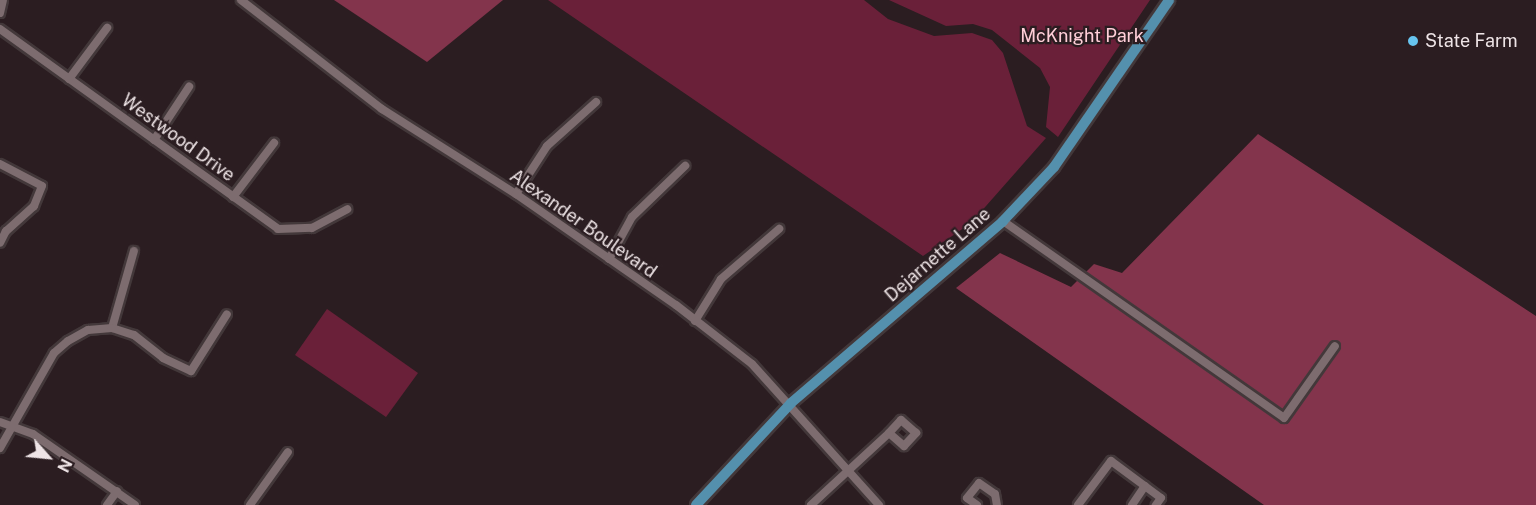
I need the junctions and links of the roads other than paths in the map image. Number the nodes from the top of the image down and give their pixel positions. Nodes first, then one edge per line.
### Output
1 (3, 0) edge
2 (241, 0) edge
3 (1169, 0) edge
4 (0, 13) edge
5 (107, 28) dead end
6 (0, 29) edge
7 (69, 79) junction
8 (189, 87) dead end
9 (596, 102) dead end
10 (154, 140) junction
11 (274, 144) dead end
12 (0, 164) edge
13 (685, 166) dead end
14 (516, 194) junction
15 (233, 197) junction
16 (347, 209) dead end
17 (1003, 222) junction
18 (779, 229) dead end
19 (0, 243) edge
20 (134, 251) dead end
21 (609, 259) junction
22 (227, 314) dead end
23 (694, 321) junction
24 (112, 328) junction
25 (1335, 346) dead end
26 (790, 403) junction
27 (0, 423) edge
28 (11, 428) junction
29 (889, 433) dead end
30 (0, 448) edge
31 (288, 452) dead end
32 (850, 471) junction
33 (1145, 486) junction
34 (117, 491) junction
35 (107, 505) edge
36 (135, 505) edge
37 (250, 505) edge
38 (696, 505) edge
39 (812, 505) edge
40 (879, 505) edge
41 (977, 505) edge
42 (997, 505) edge
43 (1078, 505) edge
44 (1132, 505) edge
45 (1156, 505) edge

1 - 4 street
2 - 14 street, Alexander Boulevard
3 - 17 main road, Dejarnette Lane
5 - 7 street
6 - 7 street, Westwood Drive
7 - 10 street, Westwood Drive
8 - 10 street
9 - 14 street
10 - 15 street, Westwood Drive
11 - 15 street
12 - 19 street
13 - 21 street
14 - 21 street, Alexander Boulevard
15 - 16 street, Westwood Drive
17 - 25 street
17 - 26 main road, Dejarnette Lane
18 - 23 street
20 - 24 street
21 - 23 street, Alexander Boulevard
22 - 24 street
23 - 26 street, Alexander Boulevard
24 - 28 street
26 - 32 street, Alexander Boulevard
26 - 38 main road, Dejarnette Lane
27 - 28 street
28 - 30 street
28 - 34 street
29 - 32 street
31 - 37 street
32 - 39 street
32 - 40 street, Alexander Boulevard
33 - 43 street
33 - 44 street
33 - 45 street
34 - 35 street
34 - 36 street
41 - 42 street

